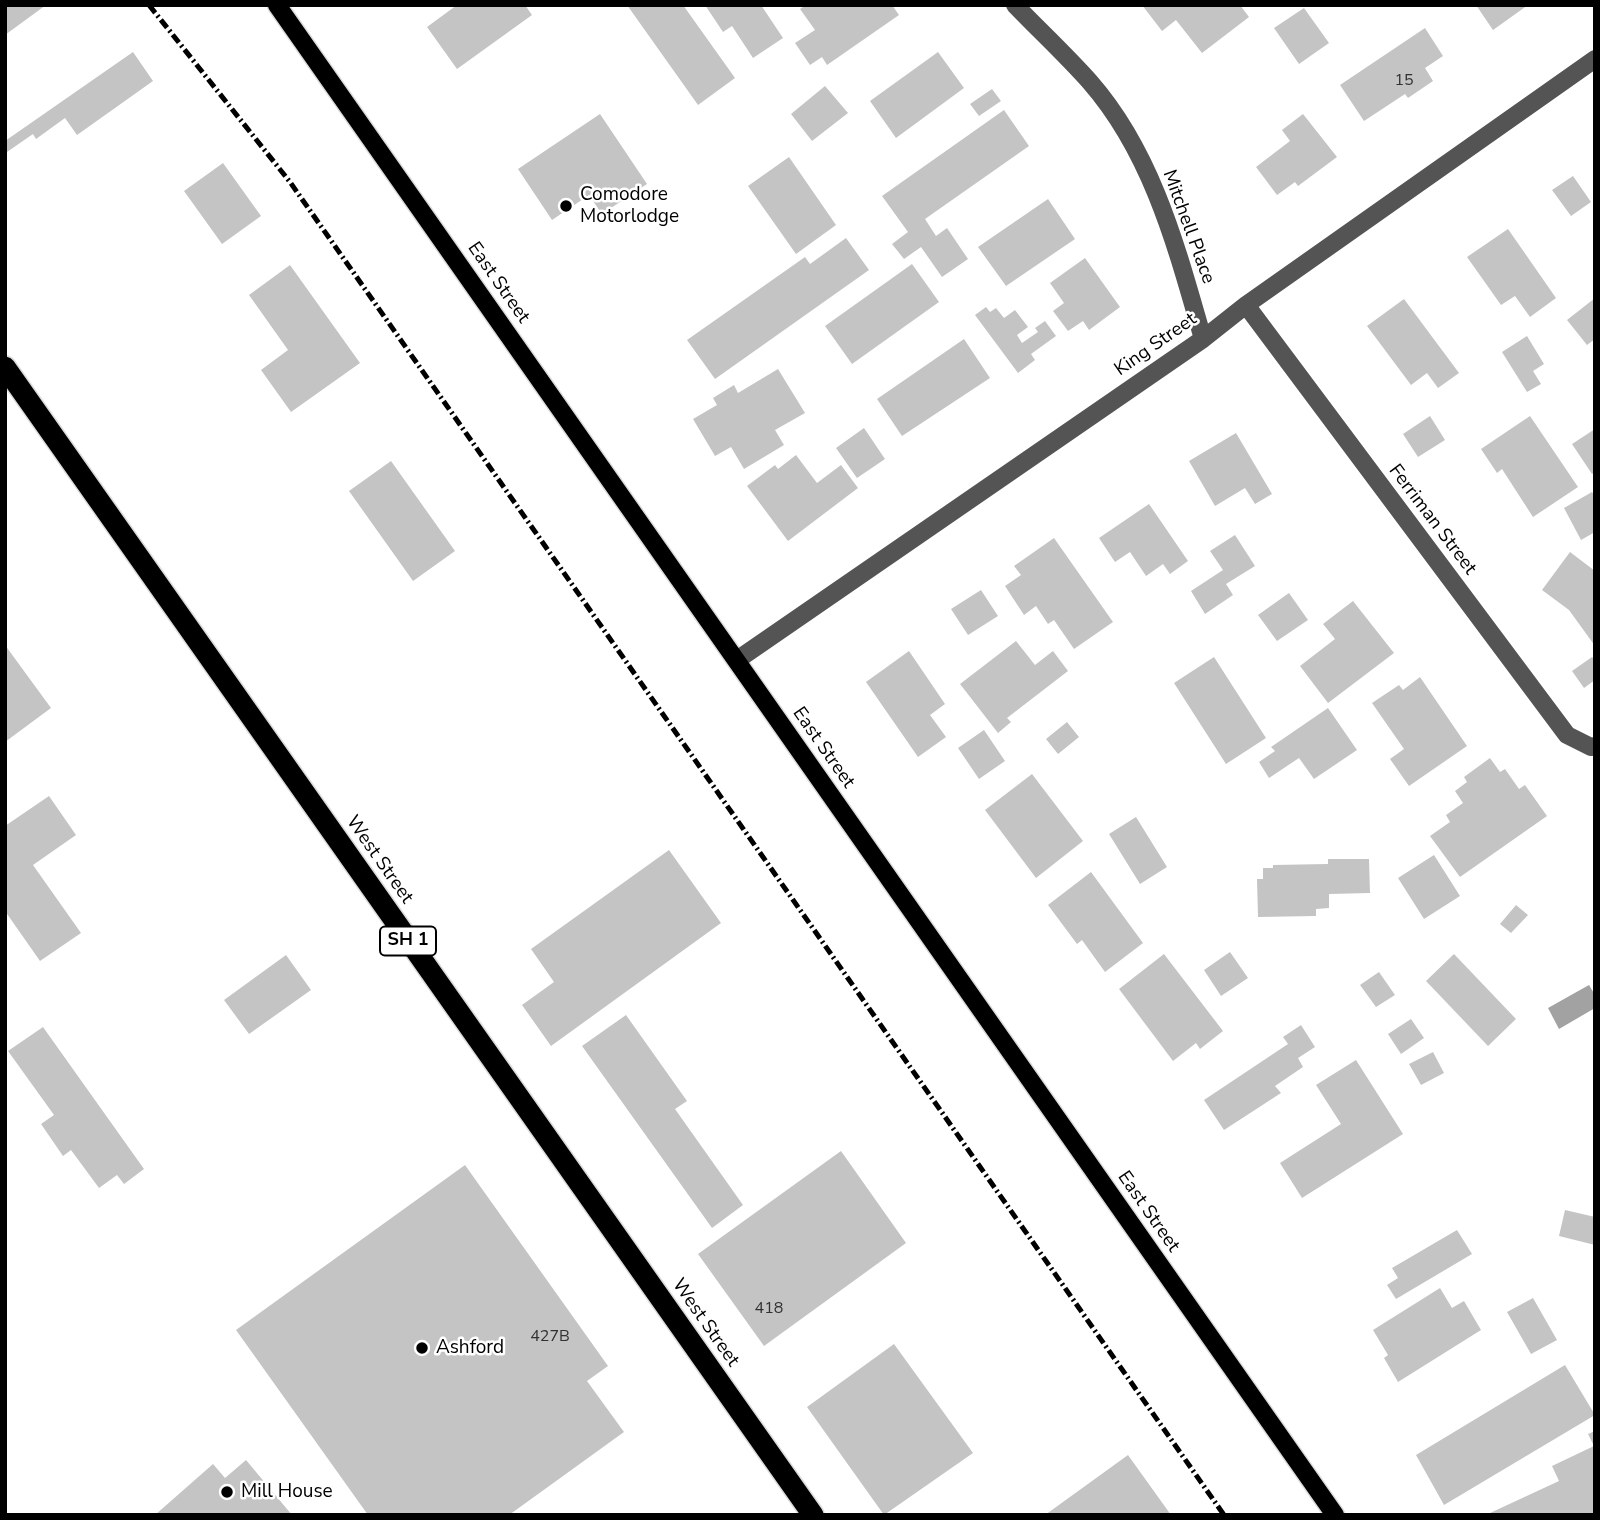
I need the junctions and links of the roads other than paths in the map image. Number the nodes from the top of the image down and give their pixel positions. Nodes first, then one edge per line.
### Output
1 (277, 5) edge
2 (1015, 5) edge
3 (1595, 59) edge
4 (1246, 305) junction
5 (1203, 339) junction
6 (5, 367) edge
7 (737, 660) junction
8 (1595, 746) edge
9 (813, 1515) edge
10 (1335, 1515) edge

1 - 7 main road, East Street
2 - 5 street, Mitchell Place
3 - 4 street, King Street
4 - 5 street, King Street
4 - 8 street, Ferriman Street
5 - 7 street, King Street
6 - 9 highway, West Street / SH 1
7 - 10 main road, East Street

